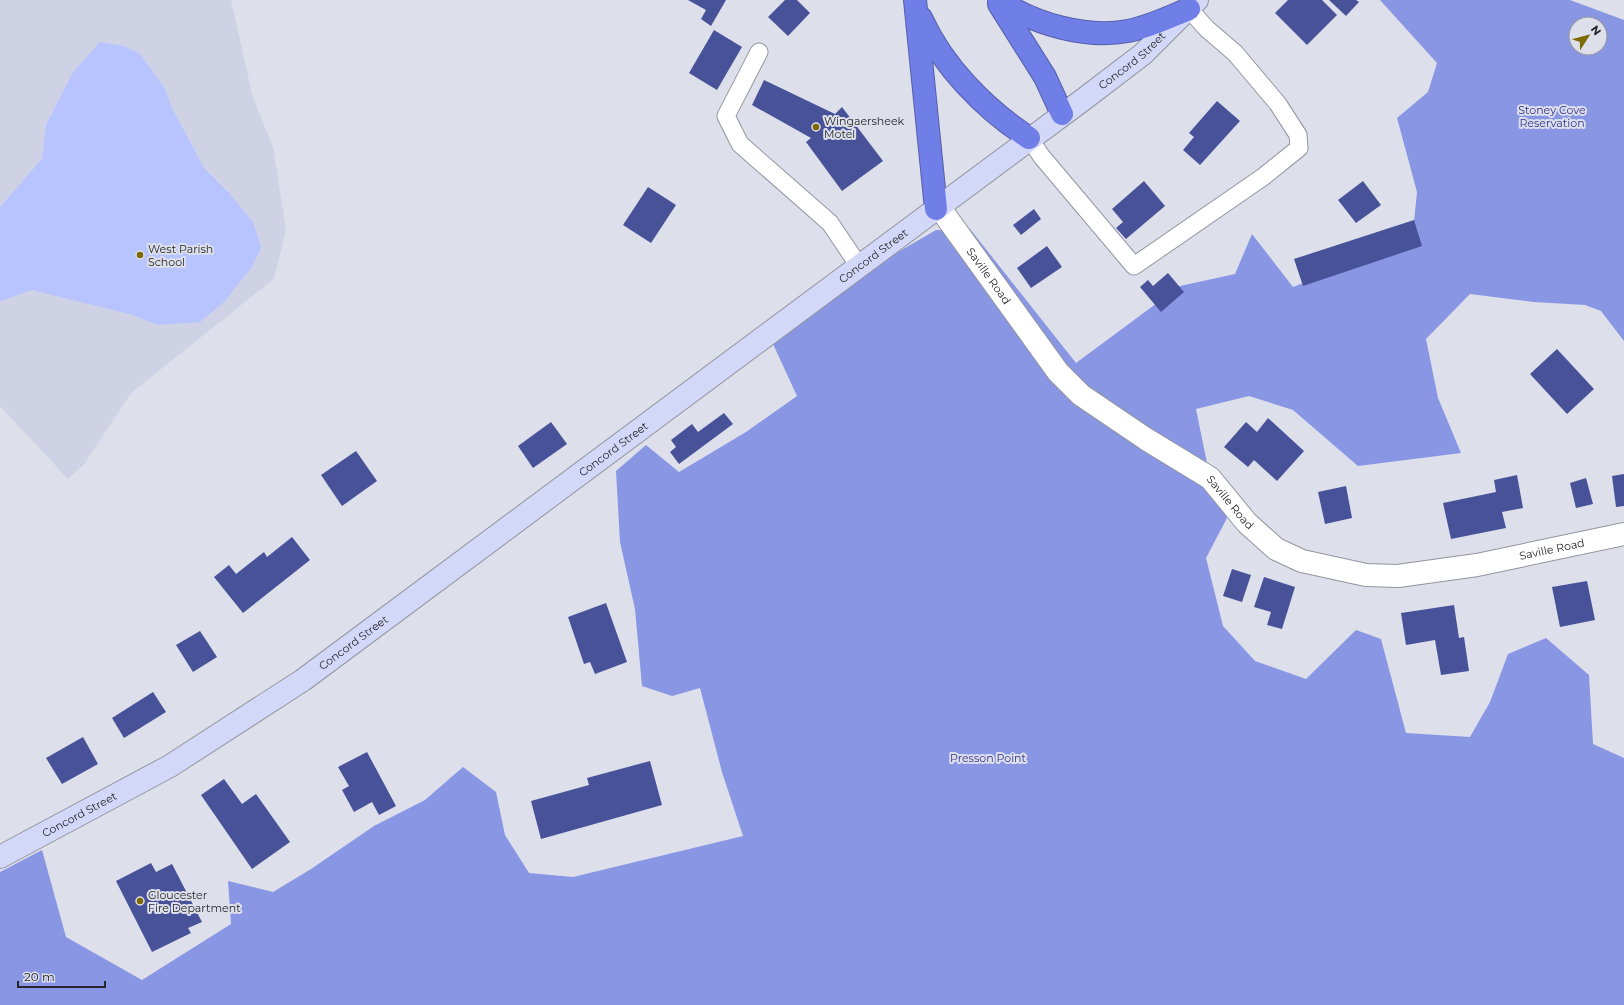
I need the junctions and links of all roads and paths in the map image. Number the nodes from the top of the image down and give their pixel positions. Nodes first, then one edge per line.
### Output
1 (915, 0) edge
2 (996, 0) edge
3 (999, 0) edge
4 (1193, 5) edge
5 (759, 52) dead end
6 (1062, 114) junction
7 (1029, 138) junction
8 (937, 208) junction
9 (859, 266) junction
10 (1624, 534) edge
11 (0, 857) edge

1 - 7 highway
1 - 8 highway
2 - 6 highway
3 - 4 highway
4 - 6 main road, Concord Street
4 - 7 lane
5 - 9 lane
6 - 7 main road, Concord Street
7 - 8 main road, Concord Street
8 - 9 main road, Concord Street
8 - 10 street, Saville Road
9 - 11 main road, Concord Street

